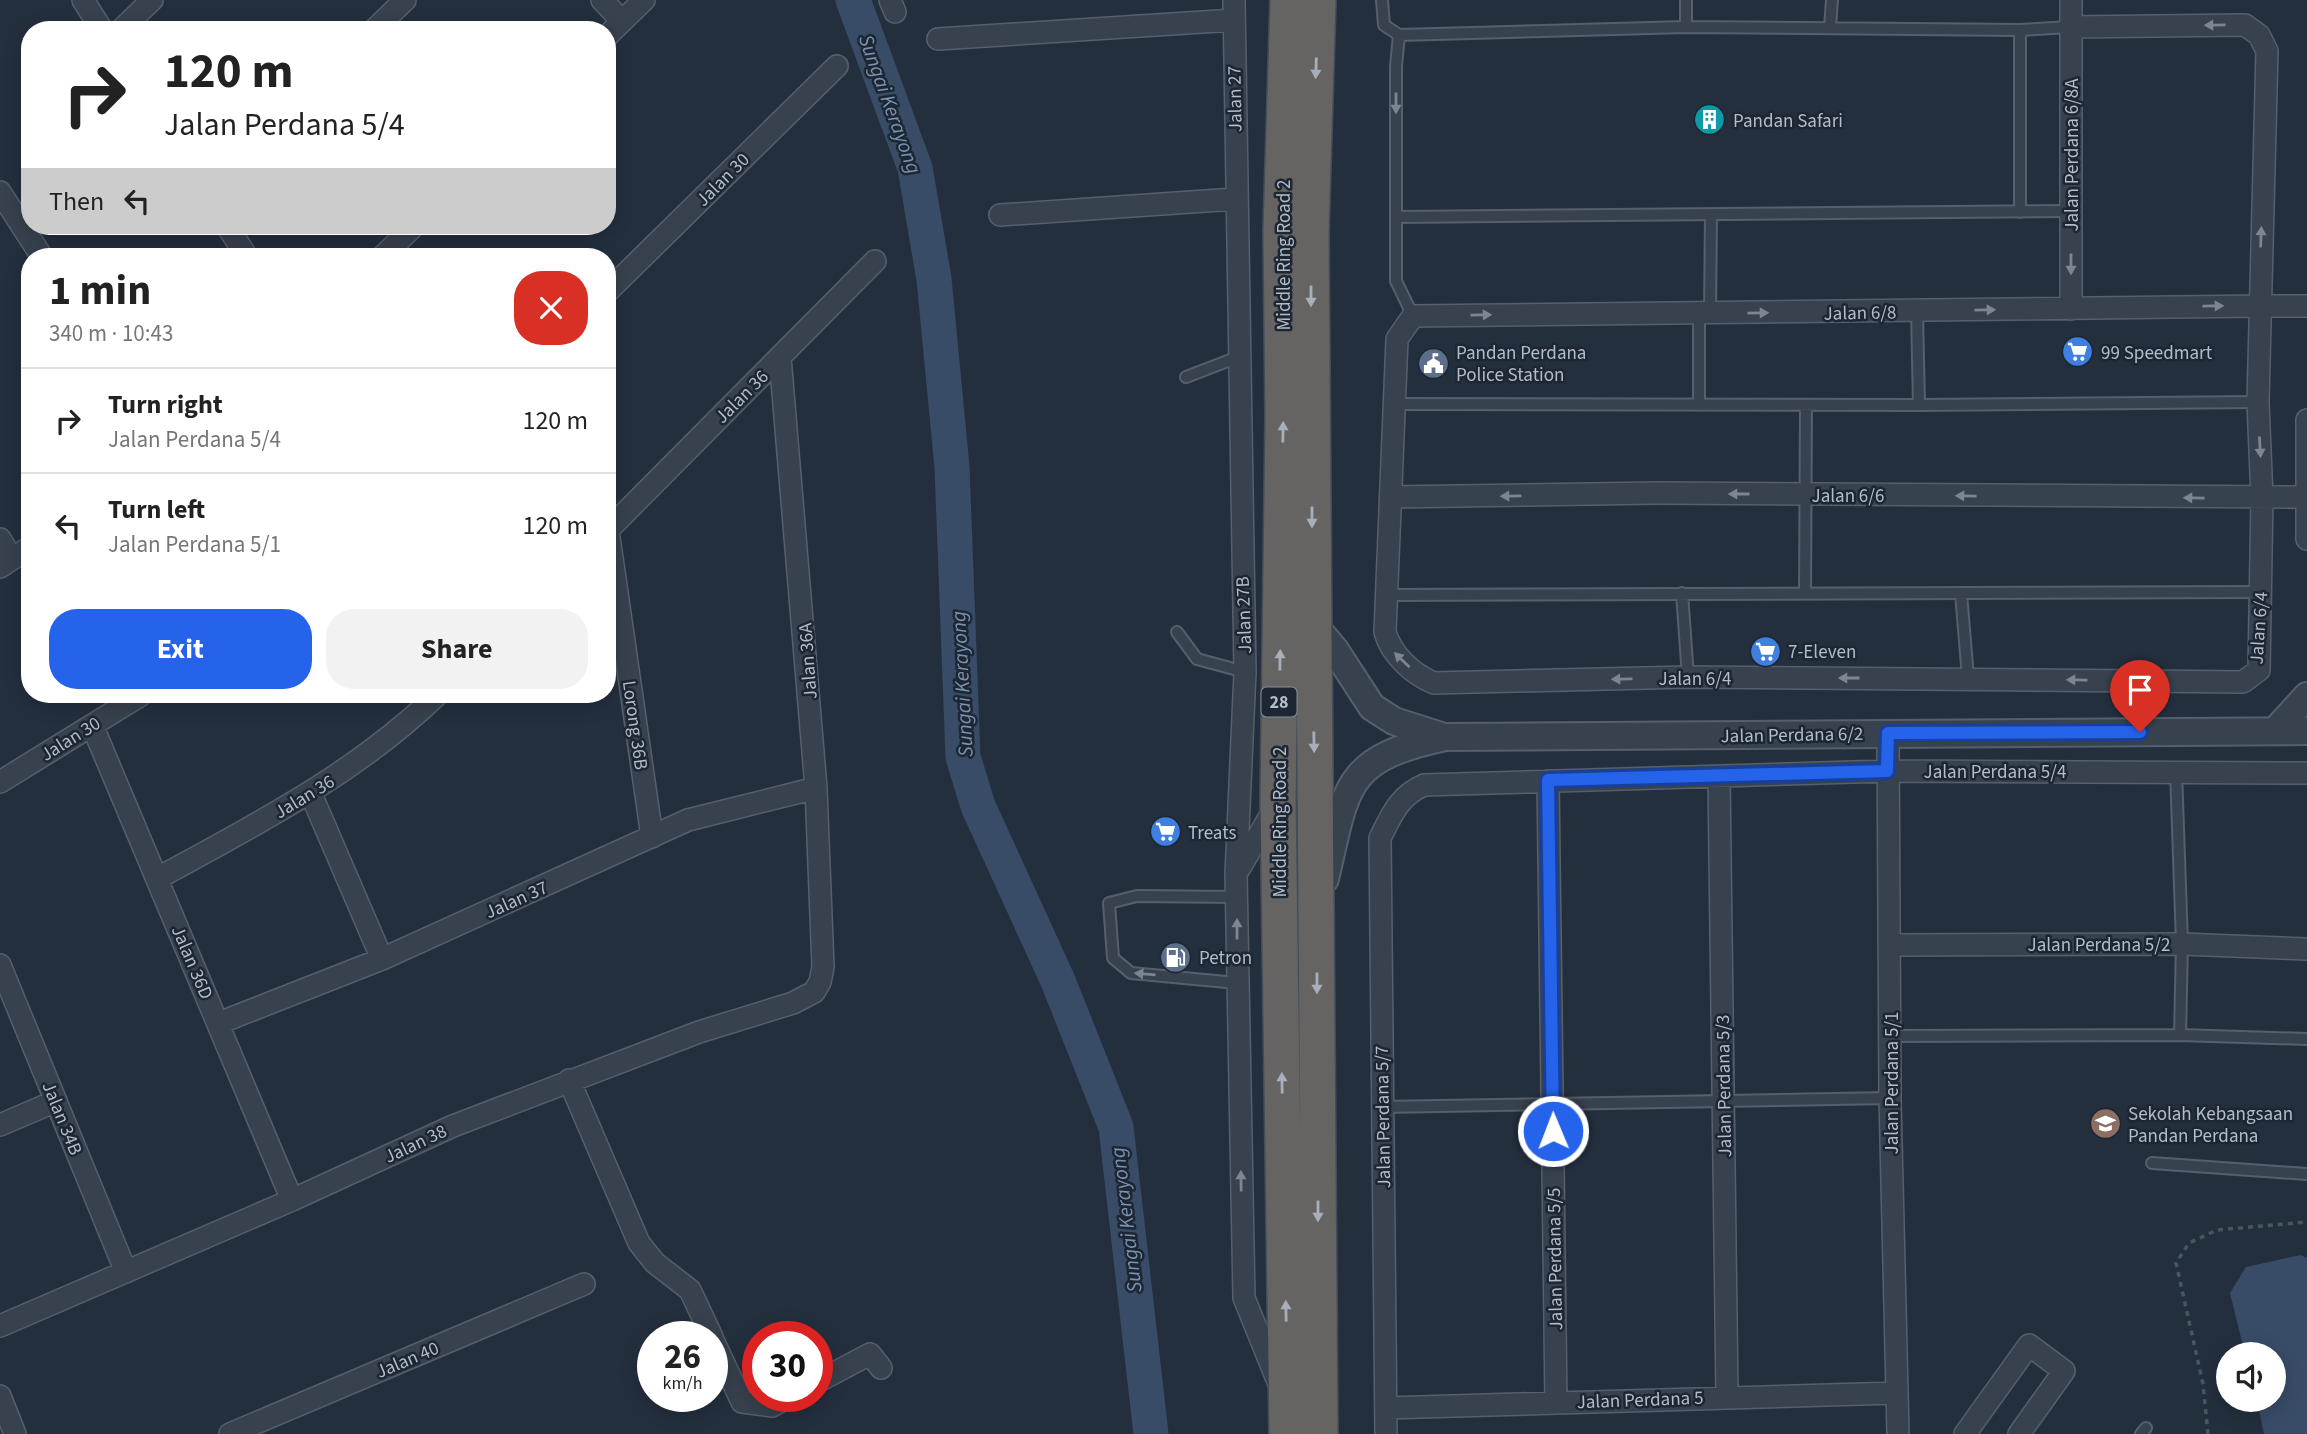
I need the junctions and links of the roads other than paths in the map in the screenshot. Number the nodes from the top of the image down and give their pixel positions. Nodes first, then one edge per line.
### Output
1 (83, 0) edge
2 (152, 0) edge
3 (405, 0) edge
4 (602, 0) edge
5 (644, 0) edge
6 (1382, 0) edge
7 (1686, 0) edge
8 (1832, 0) edge
9 (2071, 0) edge
10 (1314, 4) edge
11 (1234, 10) edge
12 (96, 21) edge
13 (130, 21) edge
14 (383, 21) edge
15 (612, 21) edge
16 (616, 27) edge
17 (1686, 27) junction
18 (2070, 27) junction
19 (1830, 29) junction
20 (2020, 30) junction
21 (1399, 35) junction
22 (937, 39) dead end
23 (836, 66) dead end
24 (0, 192) edge
25 (1235, 199) junction
26 (2070, 211) junction
27 (2020, 212) junction
28 (1000, 215) dead end
29 (1711, 215) junction
30 (1397, 217) junction
31 (21, 224) edge
32 (405, 235) edge
33 (391, 248) edge
34 (874, 261) dead end
35 (616, 283) edge
36 (2260, 306) junction
37 (2307, 306) edge
38 (2071, 309) junction
39 (1917, 311) junction
40 (1705, 313) junction
41 (1413, 316) junction
42 (780, 357) junction
43 (1238, 357) junction
44 (1186, 377) dead end
45 (2258, 402) junction
46 (1392, 404) junction
47 (1699, 405) junction
48 (1806, 405) junction
49 (1919, 405) junction
50 (2307, 420) edge
51 (1806, 494) junction
52 (1391, 497) junction
53 (2305, 497) edge
54 (2262, 498) junction
55 (616, 522) edge
56 (0, 539) edge
57 (2307, 540) edge
58 (14, 558) edge
59 (616, 586) edge
60 (2261, 592) junction
61 (1682, 593) junction
62 (1805, 593) junction
63 (1961, 593) junction
64 (1387, 595) junction
65 (1313, 624) junction
66 (1177, 632) dead end
67 (1245, 672) junction
68 (1688, 677) junction
69 (1968, 678) junction
70 (2307, 696) edge
71 (128, 703) edge
72 (428, 703) edge
73 (92, 726) junction
74 (2275, 731) junction
75 (2307, 731) edge
76 (1888, 733) junction
77 (1445, 737) junction
78 (1887, 771) junction
79 (2176, 771) junction
80 (2307, 773) edge
81 (1719, 777) junction
82 (1548, 780) junction
83 (0, 782) edge
84 (816, 788) junction
85 (312, 794) junction
86 (1278, 802) junction
87 (1396, 804) joint
88 (652, 837) junction
89 (1236, 874) junction
90 (158, 878) junction
91 (1237, 897) junction
92 (1316, 915) junction
93 (2182, 944) junction
94 (1891, 945) junction
95 (2307, 949) edge
96 (382, 959) junction
97 (0, 965) edge
98 (823, 967) joint
99 (1237, 983) junction
100 (219, 1024) junction
101 (2180, 1035) junction
102 (1890, 1036) junction
103 (2307, 1039) edge
104 (569, 1080) junction
105 (1890, 1098) junction
106 (56, 1101) junction
107 (1724, 1101) junction
108 (1552, 1104) junction
109 (1382, 1107) junction
110 (0, 1125) edge
111 (2152, 1163) dead end
112 (2307, 1174) edge
113 (292, 1200) junction
114 (126, 1272) junction
115 (584, 1284) dead end
116 (704, 1321) edge
117 (0, 1326) edge
118 (881, 1368) dead end
119 (728, 1372) edge
120 (833, 1374) edge
121 (1895, 1392) junction
122 (0, 1396) edge
123 (1727, 1396) junction
124 (742, 1402) edge
125 (1556, 1402) junction
126 (1385, 1408) junction
127 (1287, 1419) edge
128 (15, 1434) edge
129 (230, 1434) edge
130 (1320, 1434) edge
131 (1386, 1434) edge
132 (1898, 1434) edge
133 (1965, 1434) edge
134 (2019, 1434) edge

1 - 12 street
2 - 13 street
3 - 14 street
4 - 15 street
5 - 16 street
6 - 21 lane
7 - 17 lane
8 - 19 lane
9 - 18 street, Jalan Perdana 6/8A
10 -> 65 highway, Middle Ring Road 2 / 28
86 -> 10 highway, Middle Ring Road 2 / 28
11 - 22 street
11 - 25 street, Jalan 27
17 - 19 lane
17 - 21 lane
18 - 20 lane
18 - 26 street, Jalan Perdana 6/8A
36 -> 18 street, Jalan 6/4
19 - 20 lane
20 - 27 lane
21 -> 30 lane
23 - 35 street, Jalan 30
24 - 31 street
25 - 28 street
25 - 43 street, Jalan 27
26 - 27 lane
26 -> 38 street, Jalan Perdana 6/8A
27 - 29 lane
29 - 30 lane
29 - 40 lane
30 - 41 lane
32 - 33 street
34 - 42 street, Jalan 36
36 - 37 street, Jalan 6/8
38 -> 36 street, Jalan 6/8
36 - 45 street, Jalan 6/4
39 -> 38 street, Jalan 6/8
40 -> 39 street, Jalan 6/8
39 - 49 lane
41 -> 40 street, Jalan 6/8
40 - 47 lane
41 - 46 street, Jalan 6/4
42 - 55 street, Jalan 36
42 - 84 street, Jalan 36A
43 - 44 lane
43 - 67 street, Jalan 27B
45 - 49 lane
45 -> 54 street, Jalan 6/4
46 - 47 lane
46 - 52 street, Jalan 6/4
47 - 48 lane
48 - 49 lane
48 - 51 lane
50 - 53 street
51 -> 52 street, Jalan 6/6
54 -> 51 street, Jalan 6/6
51 - 62 lane
52 - 64 street, Jalan 6/4
53 - 54 street, Jalan 6/6
53 - 57 street
54 - 60 street, Jalan 6/4
56 - 58 street
59 - 88 street, Lorong 36B
60 - 63 lane
60 -> 69 street, Jalan 6/4
61 - 62 lane
61 - 64 lane
61 - 68 lane
62 - 63 lane
63 - 69 lane
68 -> 64 street, Jalan 6/4
65 - 77 street, Jalan Perdana 6/2
65 -> 92 highway, Middle Ring Road 2 / 28
66 - 67 lane
67 - 89 street, Jalan 27B
69 -> 68 street, Jalan 6/4
70 - 74 street
71 - 73 street, Jalan 30
72 - 85 street, Jalan 36
73 - 83 street, Jalan 30
73 - 90 street, Jalan 36D
74 - 75 street, Jalan Perdana 6/2
74 - 76 street, Jalan Perdana 6/2
76 - 77 street, Jalan Perdana 6/2
76 - 78 street, Jalan Perdana 5/1
77 - 92 street, Jalan Perdana 6/2
78 - 79 street, Jalan Perdana 5/4
78 - 81 street, Jalan Perdana 5/4
78 - 94 street, Jalan Perdana 5/1
79 - 80 street, Jalan Perdana 5/4
79 - 93 lane
81 - 82 street, Jalan Perdana 5/4
81 - 107 street, Jalan Perdana 5/3
82 - 87 street, Jalan Perdana 5/4
82 - 108 street, Jalan Perdana 5/5
84 - 88 street, Jalan 37
84 - 98 street, Jalan 36A
85 - 90 street, Jalan 36
85 - 96 street
86 - 89 street
127 -> 86 highway, Middle Ring Road 2 / 28
87 - 109 street, Jalan Perdana 5/7
88 - 96 street, Jalan 37
89 - 91 street, Jalan 27B
90 - 100 street, Jalan 36D
99 -> 91 street, Jalan 27B
99 -> 91 lane
92 -> 130 highway, Middle Ring Road 2 / 28
93 - 94 street, Jalan Perdana 5/2
93 - 95 street, Jalan Perdana 5/2
93 - 101 lane
94 - 102 street, Jalan Perdana 5/1
96 - 100 street, Jalan 37
97 - 106 street, Jalan 34B
98 - 104 street, Jalan 38
127 -> 99 street, Jalan 27B
100 - 113 street, Jalan 36D
101 - 102 lane
101 - 103 lane
102 - 105 street, Jalan Perdana 5/1
104 - 113 street, Jalan 38
104 - 116 street
105 - 107 lane
105 - 121 street, Jalan Perdana 5/1
106 - 110 street
106 - 114 street, Jalan 34B
107 - 108 lane
107 - 123 street, Jalan Perdana 5/3
108 - 109 lane
108 - 125 street, Jalan Perdana 5/5
109 - 126 street, Jalan Perdana 5/7
111 - 112 lane
113 - 114 street, Jalan 38
114 - 117 street, Jalan 38
115 - 129 street, Jalan 40
118 - 120 street
119 - 124 street
121 - 123 street, Jalan Perdana 5
121 - 132 street, Jalan Perdana 5/1
122 - 128 street
123 - 125 street, Jalan Perdana 5
125 - 126 street, Jalan Perdana 5
126 - 131 street, Jalan Perdana 5/7
133 - 134 street

